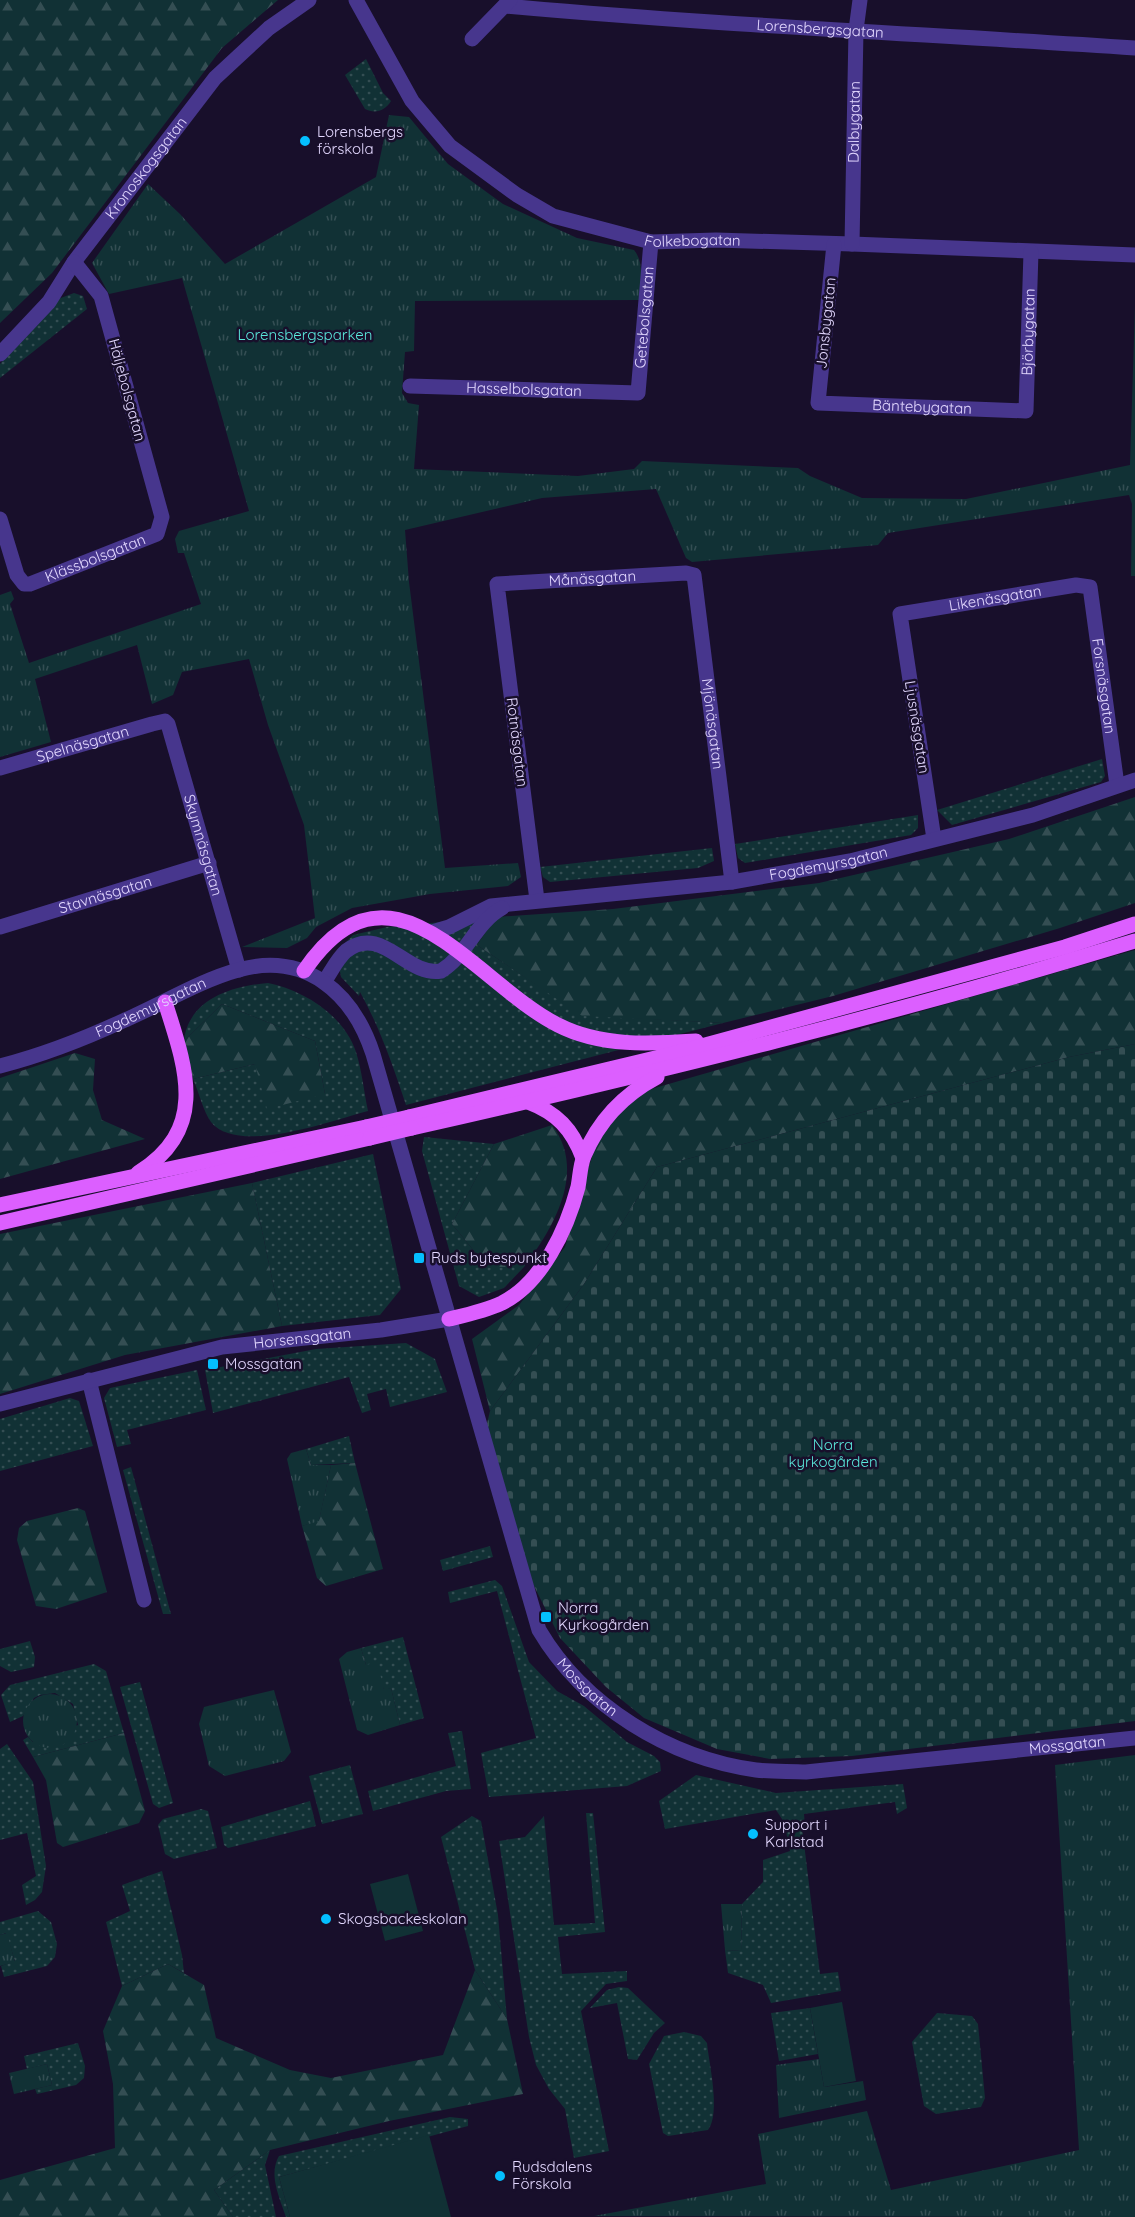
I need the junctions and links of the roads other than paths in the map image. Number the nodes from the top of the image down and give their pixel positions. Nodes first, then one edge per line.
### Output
1 (309, 0) edge
2 (356, 0) edge
3 (860, 0) edge
4 (508, 3) edge
5 (856, 30) junction
6 (472, 39) dead end
7 (1135, 48) edge
8 (651, 242) junction
9 (834, 244) junction
10 (852, 244) junction
11 (1031, 252) junction
12 (1135, 255) edge
13 (74, 262) junction
14 (0, 354) edge
15 (410, 386) dead end
16 (638, 393) joint
17 (818, 403) joint
18 (1026, 411) joint
19 (0, 519) edge
20 (160, 527) joint
21 (686, 573) joint
22 (497, 584) joint
23 (1090, 587) joint
24 (900, 614) joint
25 (165, 721) joint
26 (0, 768) edge
27 (1135, 780) edge
28 (1117, 785) junction
29 (934, 839) junction
30 (209, 863) junction
31 (732, 882) junction
32 (537, 900) junction
33 (513, 902) junction
34 (1135, 924) edge
35 (0, 927) edge
36 (432, 932) junction
37 (1135, 941) edge
38 (460, 953) junction
39 (239, 970) junction
40 (304, 971) junction
41 (324, 982) junction
42 (165, 1002) junction
43 (729, 1038) junction
44 (0, 1066) edge
45 (675, 1068) junction
46 (528, 1102) junction
47 (410, 1122) junction
48 (368, 1132) junction
49 (583, 1158) junction
50 (130, 1177) junction
51 (0, 1205) edge
52 (0, 1223) edge
53 (449, 1319) junction
54 (89, 1380) junction
55 (0, 1404) edge
56 (144, 1600) dead end
57 (1135, 1738) edge

1 - 13 street, Kronoskogsgatan
2 - 8 street, Folkebogatan
3 - 5 street, Dalbygatan
4 - 5 street, Lorensbergsgatan
4 - 6 street
5 - 7 street, Lorensbergsgatan
5 - 10 street, Dalbygatan
8 - 9 street, Folkebogatan
8 - 16 street, Getebolsgatan
9 - 10 street, Folkebogatan
9 - 17 street, Jonsbygatan
10 - 11 street, Folkebogatan
11 - 12 street, Folkebogatan
11 - 18 street, Björbygatan
13 - 14 street, Kronoskogsgatan
13 - 20 street, Häljebolsgatan
15 - 16 street, Hasselbolsgatan
17 - 18 street, Bäntebygatan
19 - 20 street, Klässbolsgatan
21 - 22 street, Månäsgatan
21 - 31 street, Mjönäsgatan
22 - 32 street, Rotnäsgatan
23 - 24 street, Likenäsgatan
23 - 28 street, Forsnäsgatan
24 - 29 street, Ljusnäsgatan
25 - 26 street, Spelnäsgatan
25 - 30 street, Skymnäsgatan
27 - 28 street, Fogdemyrsgatan
28 - 29 street, Fogdemyrsgatan
29 - 31 street, Fogdemyrsgatan
30 - 35 street, Stavnäsgatan
30 - 39 street, Skymnäsgatan
31 - 32 street, Fogdemyrsgatan
32 - 33 street, Fogdemyrsgatan
33 - 36 street, Fogdemyrsgatan
33 - 38 street, Fogdemyrsgatan
34 - 43 main road
36 - 38 main road
36 - 40 main road
37 - 45 main road
38 - 41 street, Fogdemyrsgatan
38 - 43 main road
39 - 40 street, Fogdemyrsgatan
39 - 42 street, Fogdemyrsgatan
40 - 41 street, Mossgatan
41 - 53 street, Mossgatan
42 - 44 street, Fogdemyrsgatan
42 - 50 main road
43 - 47 main road
45 - 46 main road
45 - 49 main road
46 - 47 main road
46 - 49 main road
47 - 48 main road, bridge
48 - 50 main road
48 - 52 main road
49 - 53 main road
50 - 51 main road
53 - 54 street, Horsensgatan
53 - 57 street, Mossgatan
54 - 55 street, Horsensgatan
54 - 56 street

